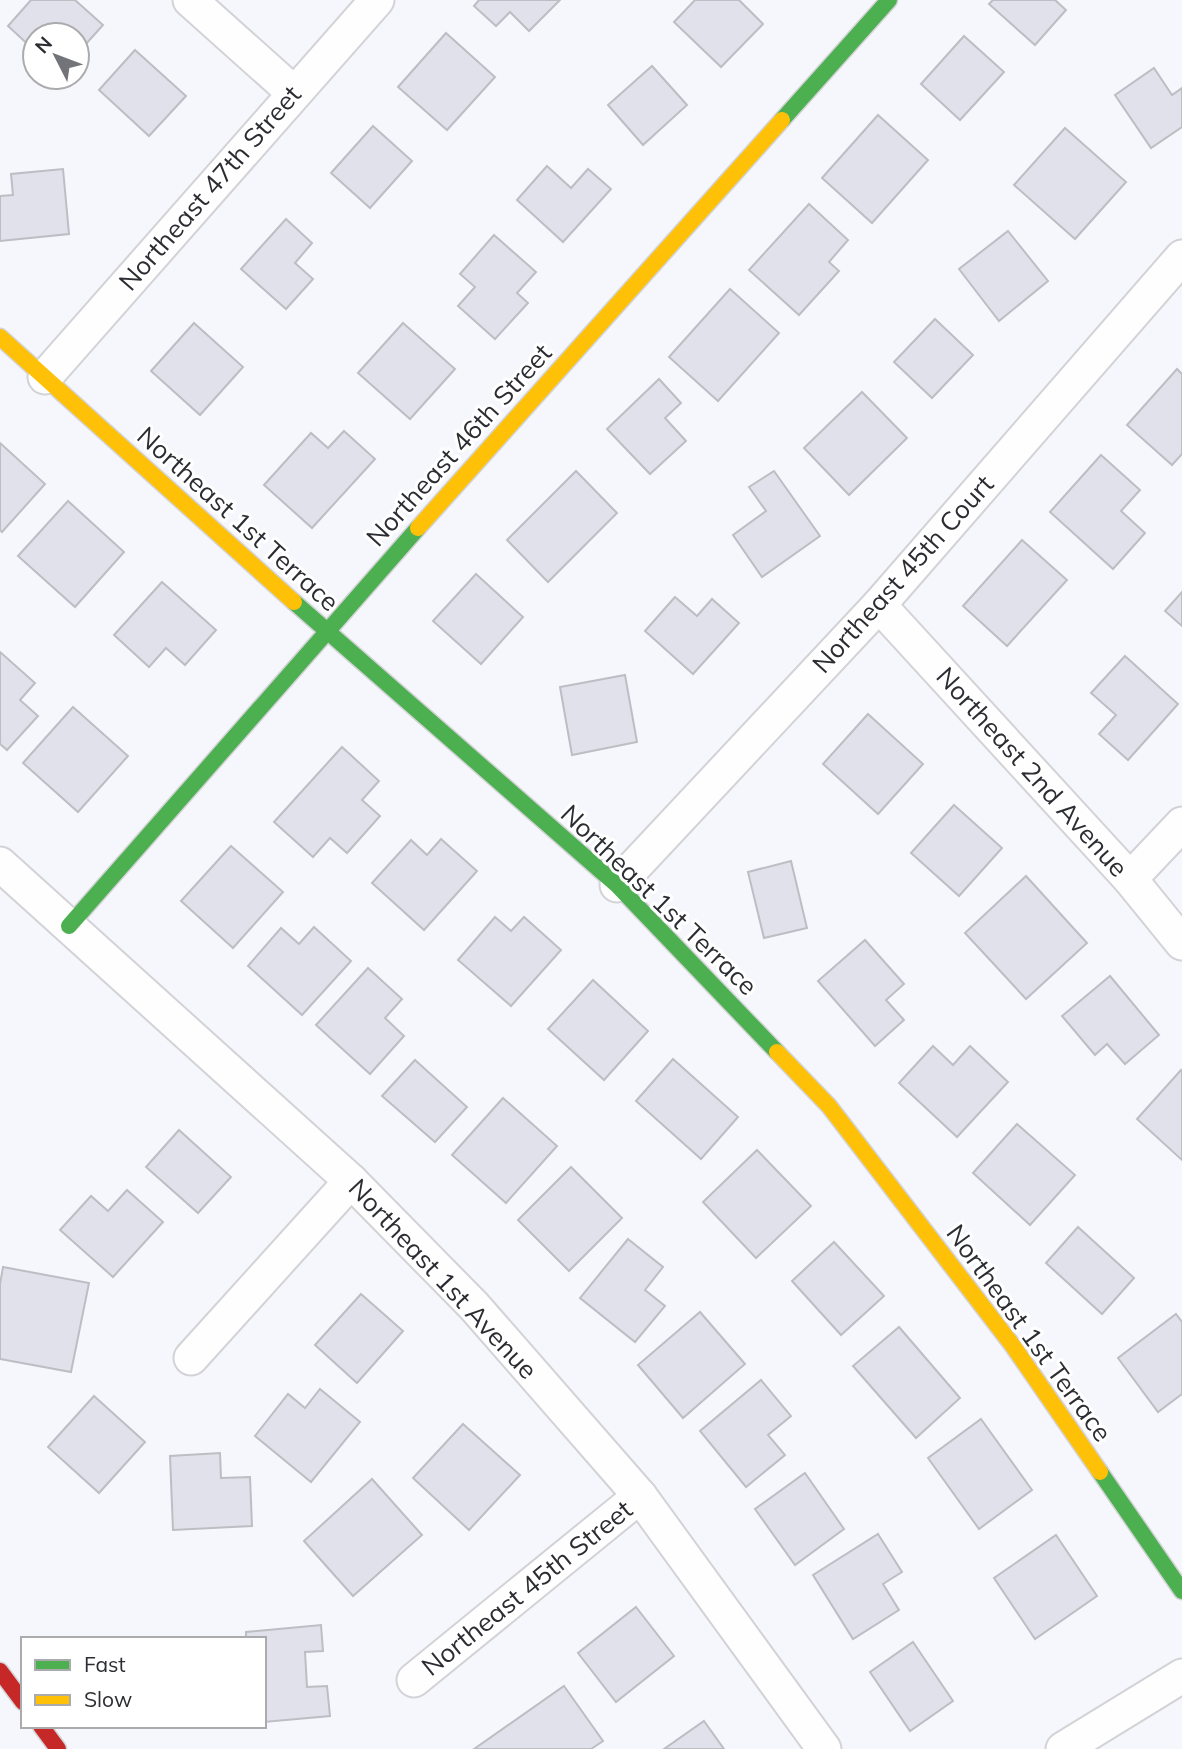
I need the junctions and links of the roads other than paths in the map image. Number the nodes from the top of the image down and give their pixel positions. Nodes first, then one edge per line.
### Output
1 (190, 0) edge
2 (377, 0) edge
3 (889, 0) edge
4 (295, 93) junction
5 (1182, 257) edge
6 (0, 337) edge
7 (45, 377) junction
8 (879, 605) junction
9 (326, 631) junction
10 (1182, 824) edge
11 (0, 864) edge
12 (1130, 879) junction
13 (617, 885) junction
14 (69, 926) junction
15 (1182, 943) edge
16 (351, 1181) junction
17 (191, 1359) dead end
18 (640, 1496) junction
19 (1182, 1591) edge
20 (0, 1671) edge
21 (1182, 1676) edge
22 (414, 1680) dead end
23 (21, 1699) edge
24 (42, 1728) edge
25 (58, 1749) edge
26 (824, 1749) edge
27 (1063, 1749) edge

1 - 4 street
2 - 4 street, Northeast 47th Street
3 - 9 main road, Northeast 46th Street
4 - 7 street, Northeast 47th Street
5 - 8 street, Northeast 45th Court
6 - 7 main road, Northeast 1st Terrace
7 - 9 main road, Northeast 1st Terrace
8 - 12 street, Northeast 2nd Avenue
8 - 13 street, Northeast 45th Court
9 - 13 main road, Northeast 1st Terrace
9 - 14 main road, Northeast 46th Street
10 - 12 street
11 - 14 street, Northeast 1st Avenue
12 - 15 street, Northeast 2nd Avenue
13 - 19 main road, Northeast 1st Terrace
14 - 16 street, Northeast 1st Avenue
16 - 17 street
16 - 18 street, Northeast 1st Avenue
18 - 22 street, Northeast 45th Street
18 - 26 street, Northeast 1st Avenue
20 - 23 main road
21 - 27 street
24 - 25 main road

